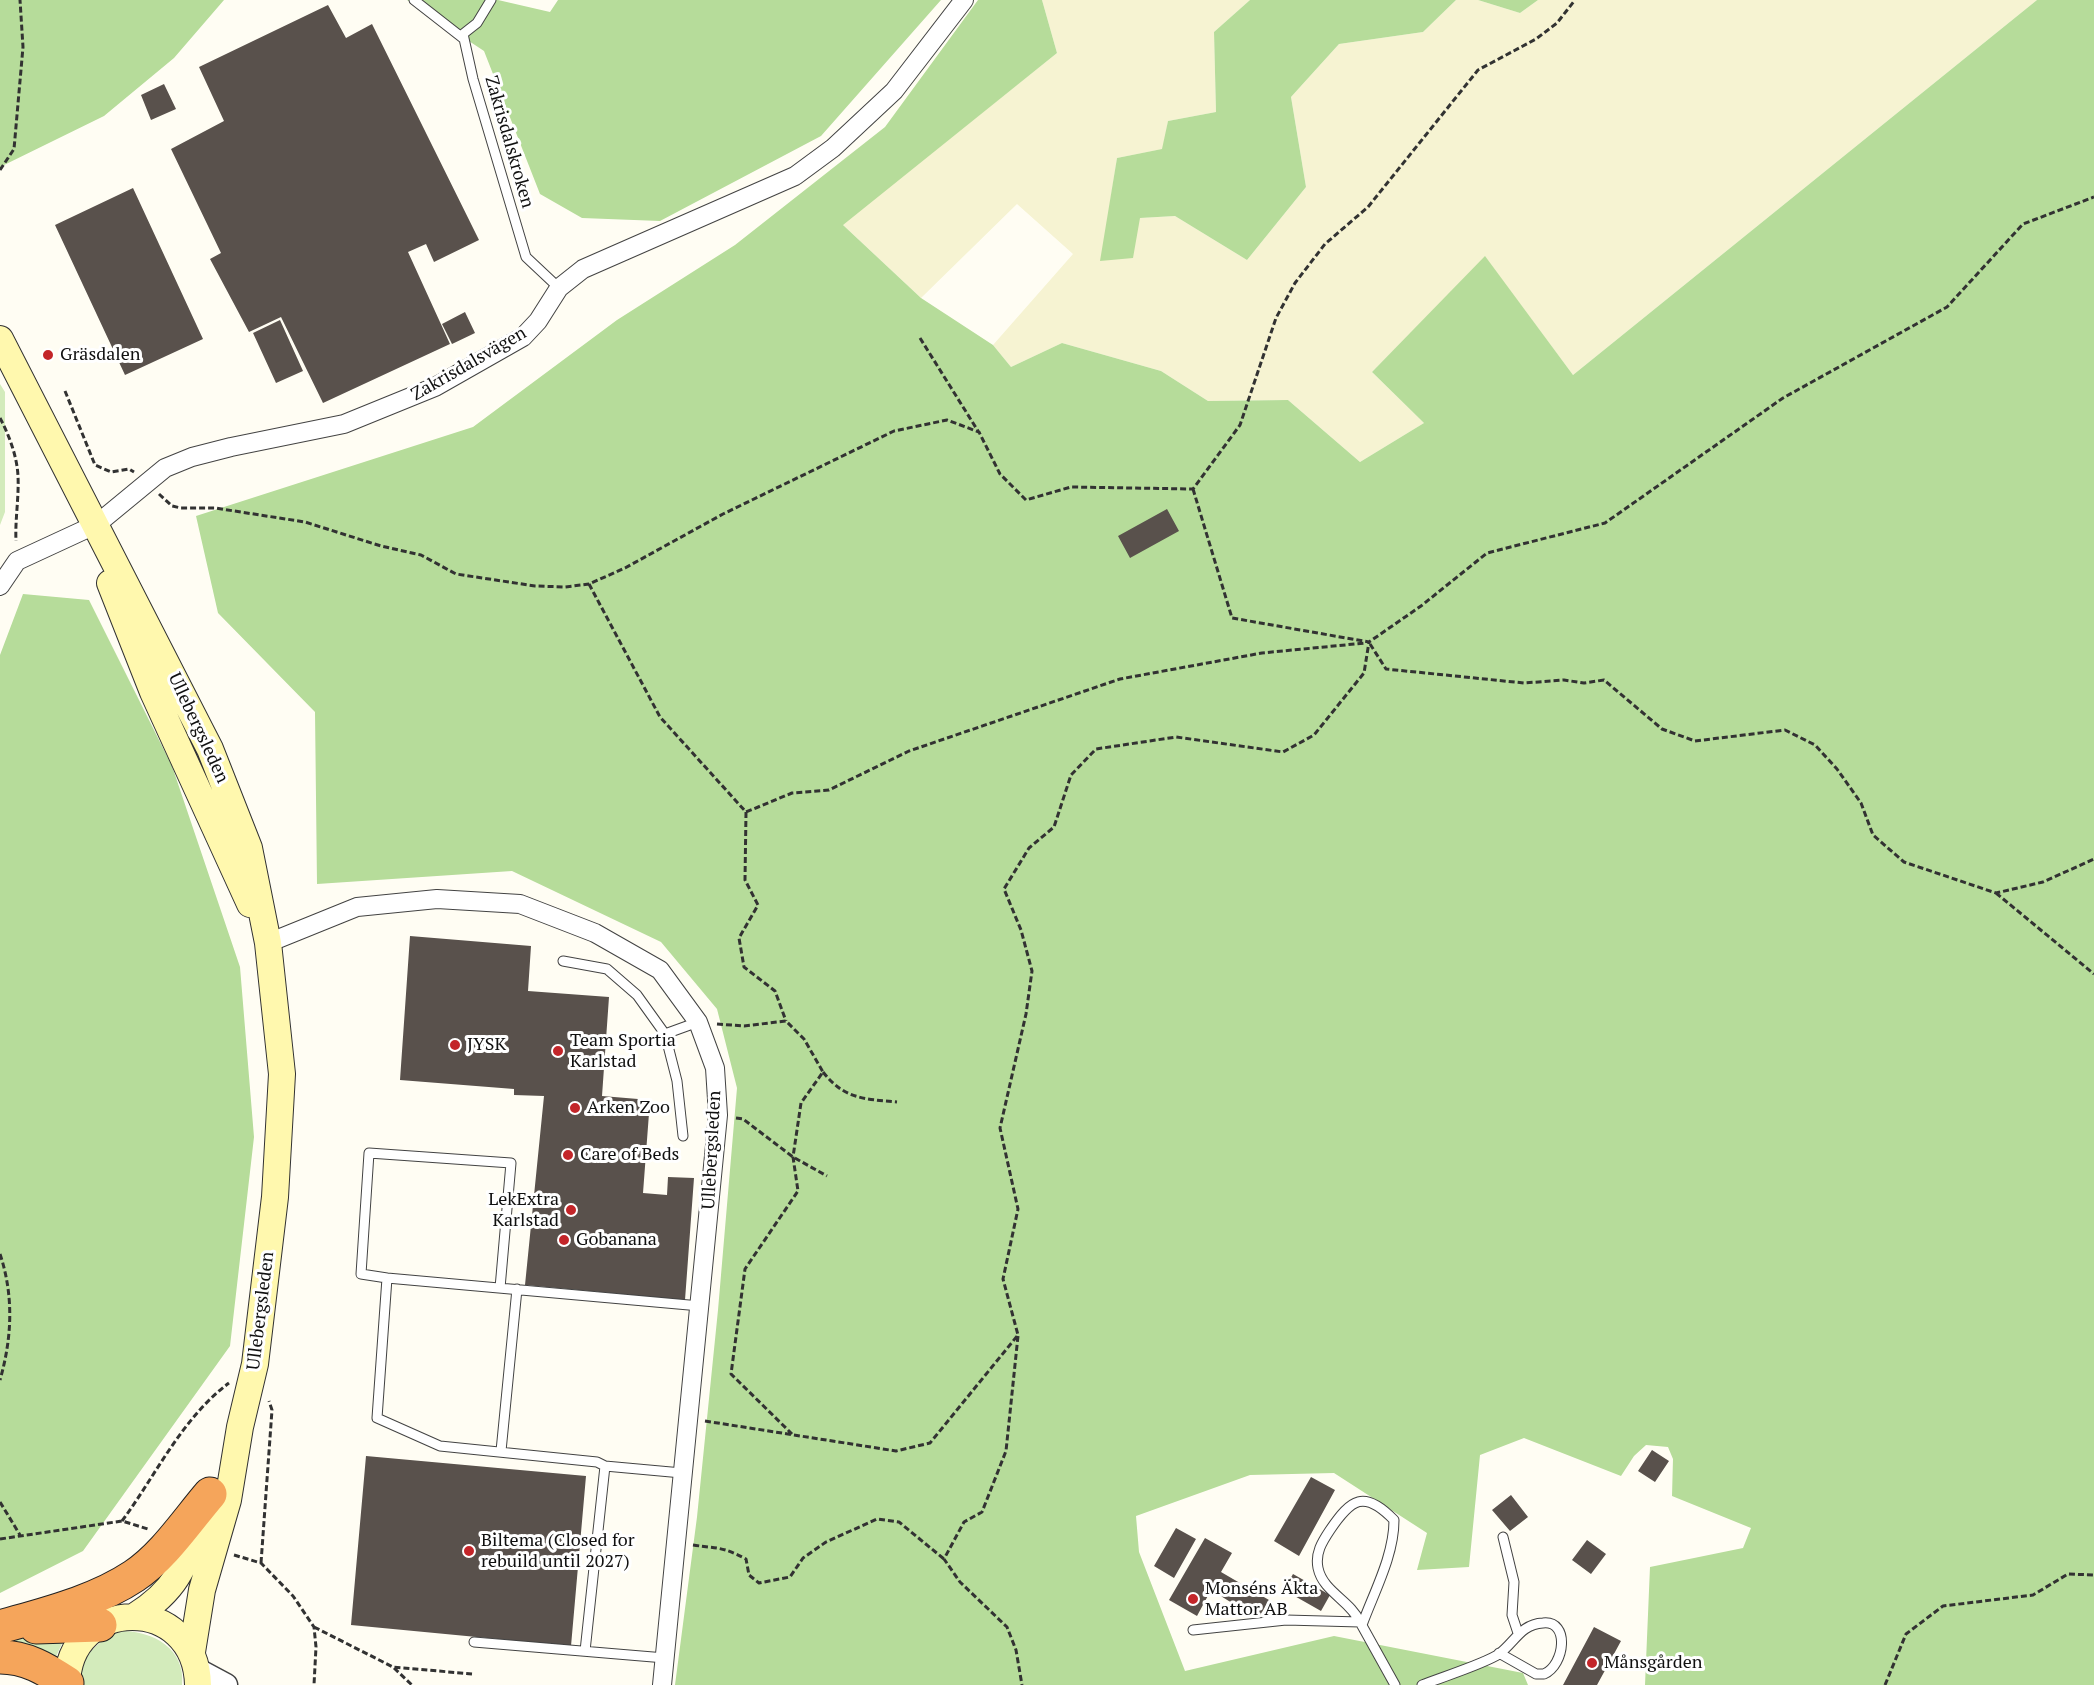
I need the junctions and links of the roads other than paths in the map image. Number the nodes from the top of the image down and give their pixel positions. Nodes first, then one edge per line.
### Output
1 (414, 0) edge
2 (491, 0) edge
3 (964, 0) edge
4 (464, 39) junction
5 (559, 288) junction
6 (0, 339) edge
7 (96, 524) junction
8 (0, 586) edge
9 (268, 943) junction
10 (563, 961) dead end
11 (698, 1022) junction
12 (665, 1034) junction
13 (683, 1136) dead end
14 (387, 1278) junction
15 (500, 1288) junction
16 (517, 1289) junction
17 (700, 1306) junction
18 (240, 1427) junction
19 (501, 1451) junction
20 (605, 1466) junction
21 (682, 1473) junction
22 (210, 1494) junction
23 (1503, 1537) dead end
24 (135, 1616) junction
25 (1361, 1623) junction
26 (100, 1625) junction
27 (0, 1628) edge
28 (1193, 1630) dead end
29 (1518, 1633) junction
30 (474, 1642) dead end
31 (585, 1652) junction
32 (1499, 1653) junction
33 (0, 1657) edge
34 (665, 1658) junction
35 (196, 1669) edge
36 (67, 1684) edge
37 (226, 1685) edge
38 (662, 1685) edge
39 (1395, 1685) edge
40 (1422, 1685) edge

1 - 4 lane
2 - 4 lane
3 - 5 street, Zakrisdalsvägen
4 - 5 lane, Zakrisdalskroken
5 - 7 street, Zakrisdalsvägen
6 - 7 main road, Ullebergsleden
7 - 8 street, Zakrisdalsvägen
7 - 9 main road, Ullebergsleden
9 - 11 street, Ullebergsleden
9 - 18 main road, Ullebergsleden
10 - 12 lane
11 - 12 lane
11 - 17 street, Ullebergsleden
12 - 13 lane
14 - 15 lane
14 - 15 lane
14 - 19 lane
15 - 16 lane
16 - 17 lane
16 - 19 lane
17 - 21 street, Ullebergsleden
18 - 22 main road, Ullebergsleden
18 - 35 main road, Ullebergsleden
19 - 20 lane
20 - 21 lane
20 - 31 lane
21 - 34 street, Ullebergsleden
22 - 24 main road, Ullebergsleden
22 - 27 highway
23 - 29 lane
24 - 26 main road
24 - 35 main road
25 - 25 lane
25 - 28 lane
25 - 39 lane
26 - 27 highway
26 - 36 main road
29 - 32 lane
29 - 32 lane
30 - 31 lane
31 - 34 lane
32 - 40 lane
33 - 36 highway
34 - 38 street, Ullebergsleden
35 - 37 street

